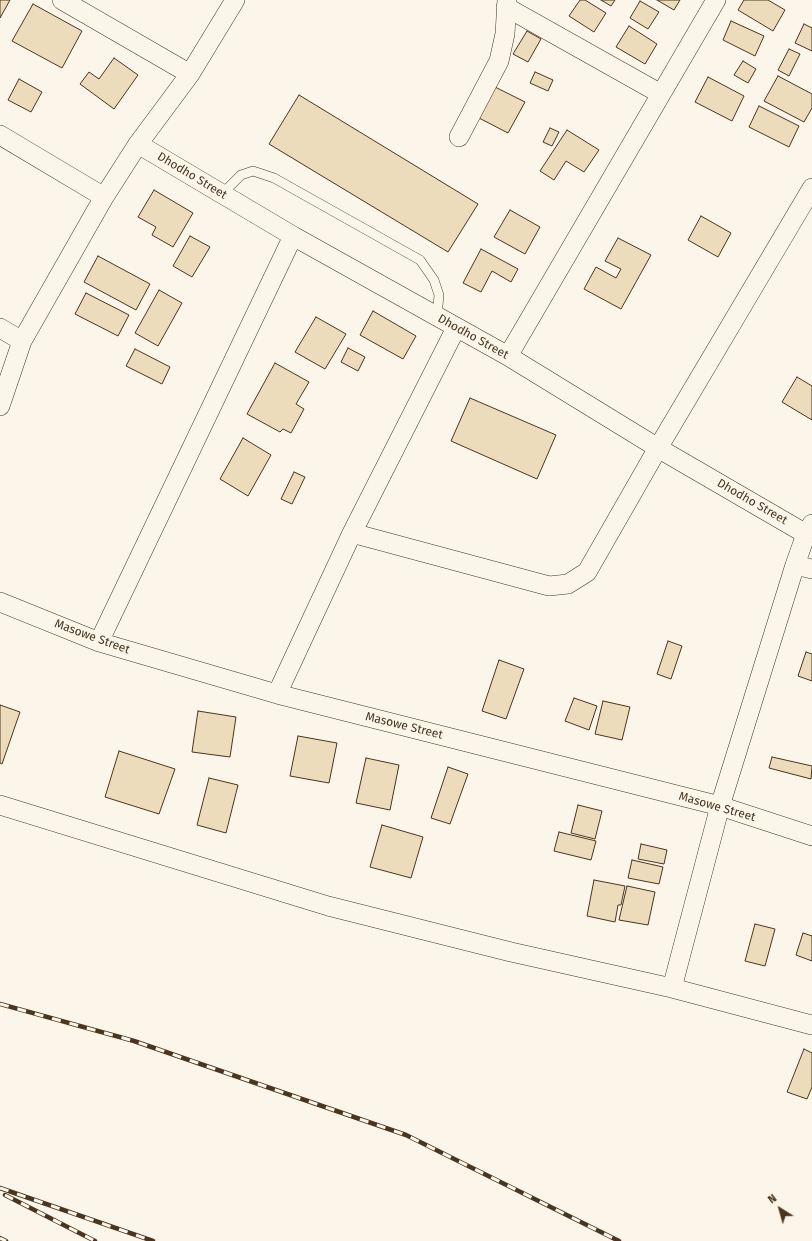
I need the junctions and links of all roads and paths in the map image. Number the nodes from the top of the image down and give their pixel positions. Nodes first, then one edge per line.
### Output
1 (62, 0) edge
2 (235, 0) edge
3 (716, 0) edge
4 (506, 3) edge
5 (190, 74) junction
6 (661, 94) junction
7 (0, 135) edge
8 (459, 137) dead end
9 (138, 144) junction
10 (812, 188) edge
11 (222, 194) junction
12 (104, 197) junction
13 (293, 236) junction
14 (437, 317) junction
15 (0, 328) edge
16 (456, 328) junction
17 (22, 341) junction
18 (508, 356) junction
19 (0, 406) edge
20 (658, 448) junction
21 (809, 529) edge
22 (352, 533) junction
23 (804, 567) edge
24 (0, 602) edge
25 (99, 642) junction
26 (277, 694) junction
27 (0, 805) edge
28 (720, 806) junction
29 (812, 836) edge
30 (672, 988) junction
31 (812, 1025) edge

1 - 5 street
2 - 5 street
3 - 6 street
4 - 6 street
4 - 8 street
5 - 9 street
6 - 18 street
7 - 12 street
9 - 11 street, Dhodho Street
9 - 12 street
10 - 20 street
11 - 13 street, Dhodho Street
11 - 14 lane
12 - 17 street
13 - 14 street, Dhodho Street
13 - 25 street
14 - 16 street, Dhodho Street
15 - 17 street
16 - 18 street, Dhodho Street
16 - 22 street
17 - 19 street
18 - 20 street, Dhodho Street
20 - 21 street, Dhodho Street
20 - 22 street
21 - 23 street
22 - 26 street
23 - 28 street
24 - 25 street, Masowe Street
25 - 26 street, Masowe Street
26 - 28 street, Masowe Street
27 - 30 street
28 - 29 street, Masowe Street
28 - 30 street
30 - 31 street

